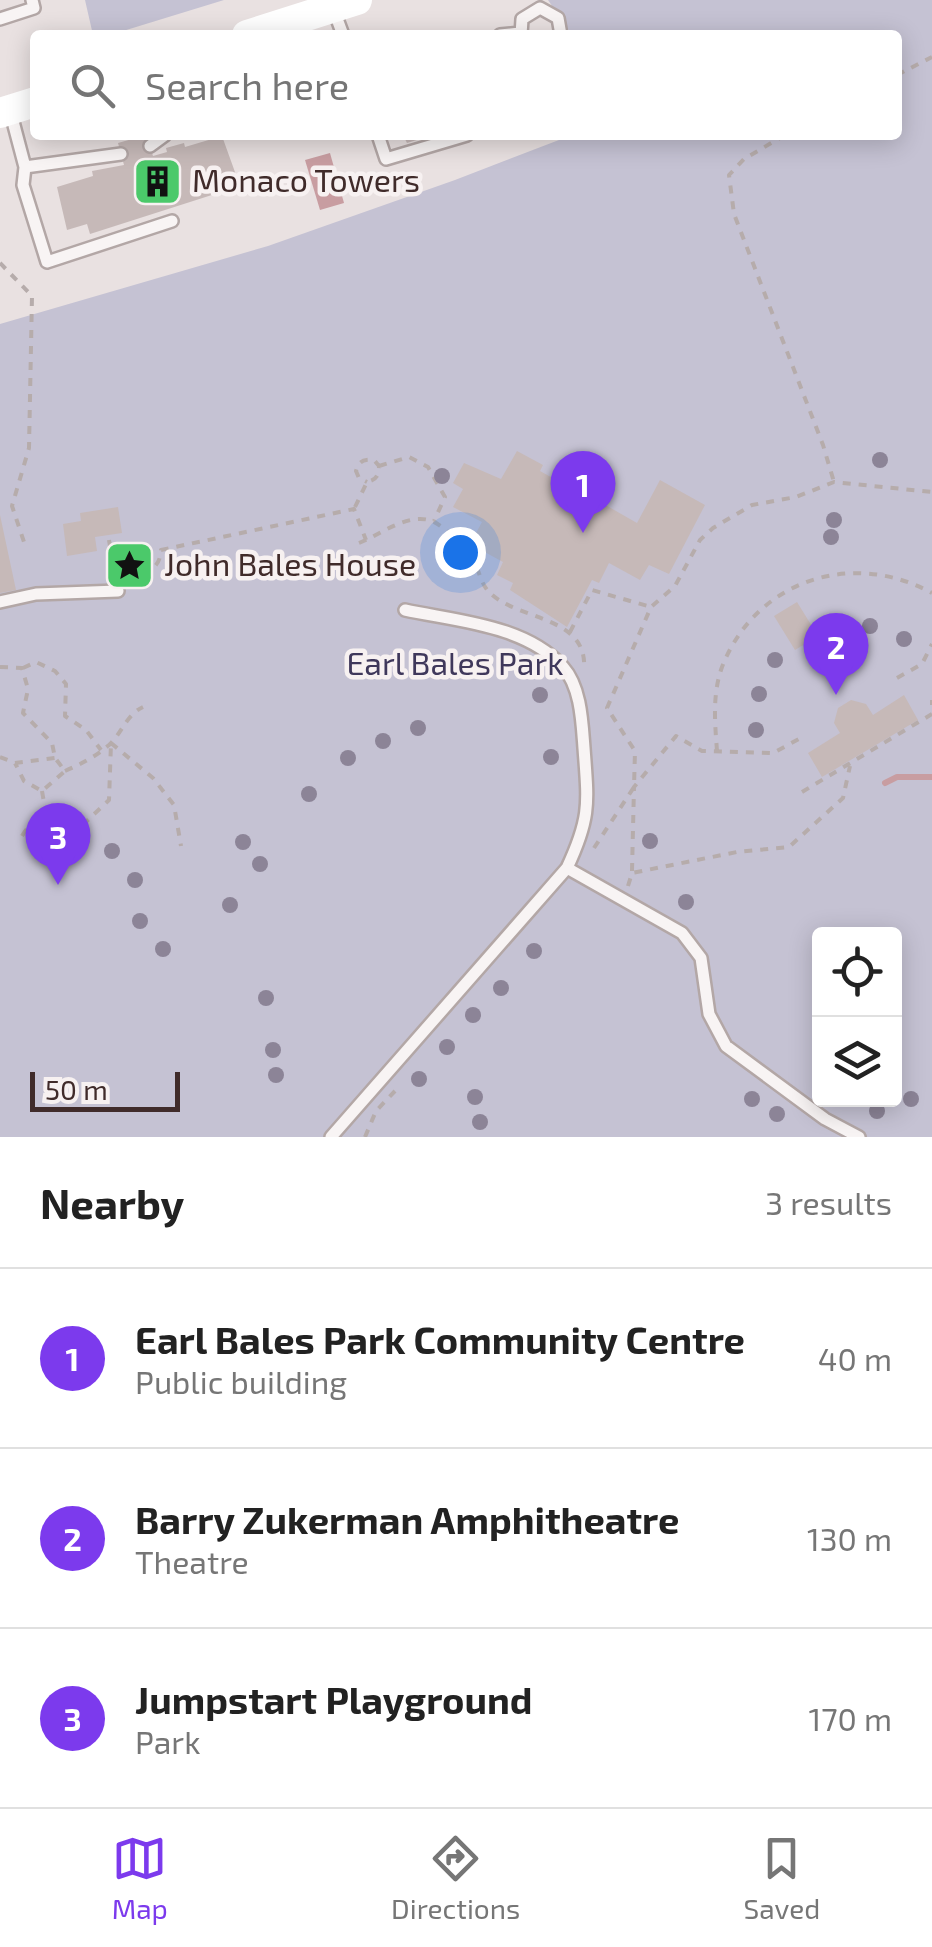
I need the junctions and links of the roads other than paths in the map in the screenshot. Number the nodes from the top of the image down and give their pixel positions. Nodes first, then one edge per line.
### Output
1 (32, 0) edge
2 (344, 14) edge
3 (0, 18) edge
4 (270, 30) edge
5 (521, 30) edge
6 (560, 30) edge
7 (15, 108) edge
8 (158, 140) edge
9 (380, 140) edge
10 (450, 140) edge
11 (150, 146) dead end
12 (121, 154) dead end
13 (25, 167) junction
14 (172, 221) dead end
15 (118, 591) road end
16 (0, 602) edge
17 (404, 610) dead end
18 (567, 868) junction
19 (331, 1137) edge
20 (859, 1137) edge

1 - 3 lane
2 - 4 main road
5 - 6 lane
7 - 13 lane
8 - 11 lane
9 - 10 lane
12 - 13 lane
13 - 14 lane
15 - 16 lane
17 - 18 lane
18 - 19 lane
18 - 20 lane

